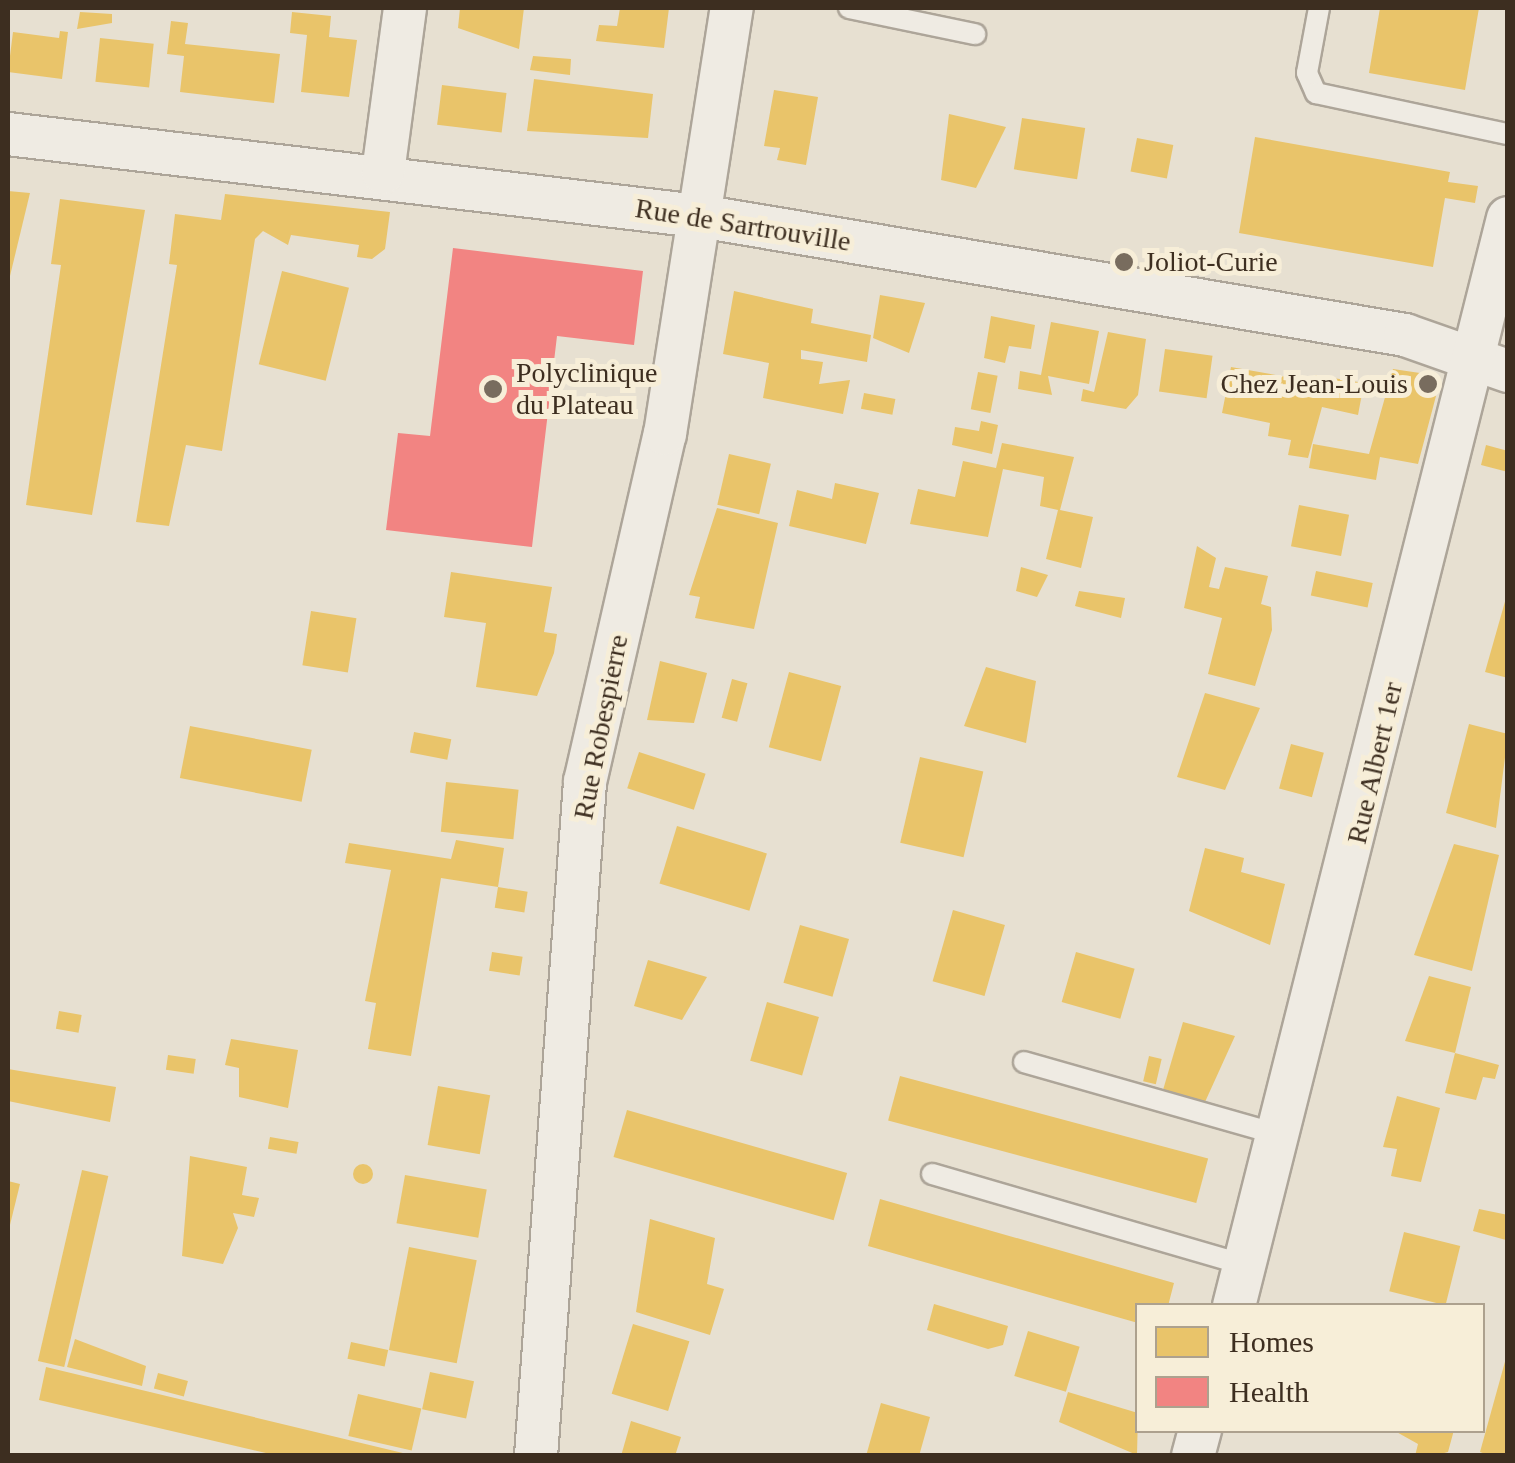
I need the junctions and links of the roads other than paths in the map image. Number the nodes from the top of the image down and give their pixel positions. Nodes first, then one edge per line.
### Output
1 (406, 8) edge
2 (732, 8) edge
3 (849, 8) edge
4 (1319, 8) edge
5 (976, 34) dead end
6 (8, 134) edge
7 (1508, 134) edge
8 (383, 172) junction
9 (706, 217) junction
10 (1508, 218) edge
11 (1489, 366) edge
12 (1024, 1062) dead end
13 (1280, 1135) junction
14 (932, 1174) dead end
15 (1239, 1285) edge
16 (536, 1456) edge

1 - 8 street
2 - 9 street, Rue Robespierre
3 - 5 lane
4 - 7 lane
6 - 8 street, Rue de Sartrouville
8 - 9 street, Rue de Sartrouville
9 - 11 street, Rue de Sartrouville
9 - 16 street, Rue Robespierre
10 - 11 street, Rue Albert 1er
11 - 13 street, Rue Albert 1er
12 - 13 lane
13 - 15 street, Rue Albert 1er
14 - 15 lane

